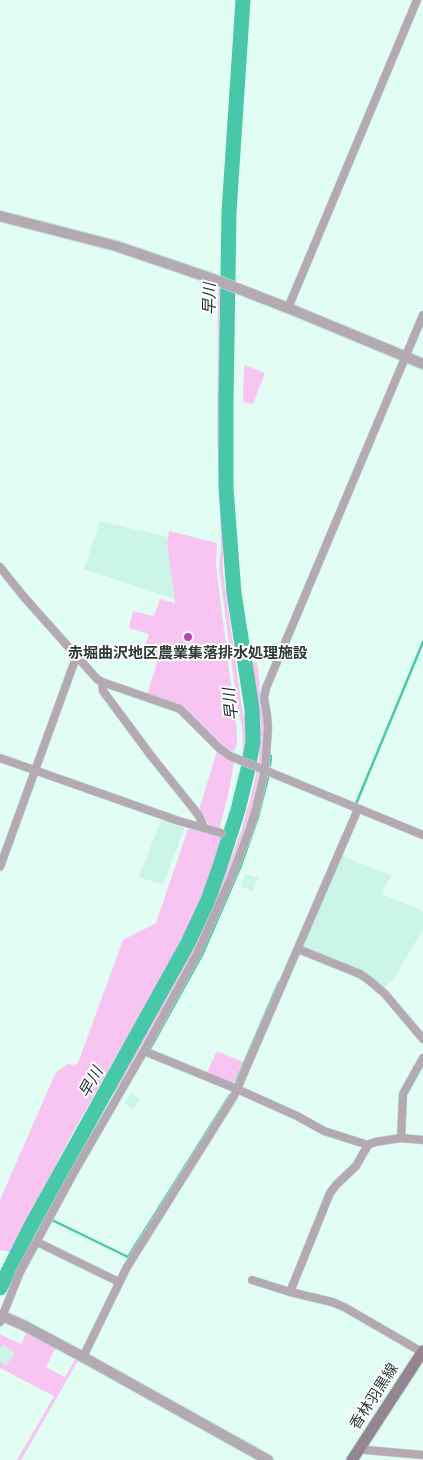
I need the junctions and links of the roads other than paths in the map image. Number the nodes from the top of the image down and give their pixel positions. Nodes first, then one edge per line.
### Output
1 (417, 0) edge
2 (0, 216) edge
3 (288, 308) junction
4 (423, 315) edge
5 (406, 357) junction
6 (423, 364) edge
7 (0, 566) edge
8 (78, 658) junction
9 (102, 682) junction
10 (0, 758) edge
11 (262, 769) junction
12 (36, 770) junction
13 (358, 809) junction
14 (204, 827) junction
15 (221, 833) dead end
16 (423, 835) edge
17 (0, 867) edge
18 (298, 949) junction
19 (423, 1038) edge
20 (144, 1051) junction
21 (423, 1058) edge
22 (237, 1089) junction
23 (401, 1138) junction
24 (423, 1140) edge
25 (368, 1145) junction
26 (37, 1242) junction
27 (252, 1280) dead end
28 (119, 1282) junction
29 (290, 1292) junction
30 (1, 1318) edge
31 (423, 1351) edge
32 (83, 1357) junction
33 (359, 1448) junction
34 (423, 1455) edge
35 (268, 1460) edge
36 (352, 1460) edge

1 - 3 street
2 - 3 street
3 - 5 street
4 - 5 street
5 - 6 street
5 - 11 street
7 - 8 street
8 - 9 street
8 - 12 street
9 - 11 street
9 - 14 street
10 - 12 street
11 - 13 street
11 - 20 street
12 - 14 street
12 - 17 street
13 - 16 street
13 - 18 street
14 - 15 street
18 - 19 street
18 - 22 street
20 - 22 street
20 - 26 street
21 - 23 street
22 - 25 street
22 - 28 street
23 - 24 street
23 - 25 street
25 - 29 street
26 - 28 street
26 - 30 street
27 - 29 street
28 - 32 street
29 - 31 street
30 - 32 street
31 - 33 main road, 香林羽黒線
32 - 35 street
33 - 34 street
33 - 36 main road, 香林羽黒線

